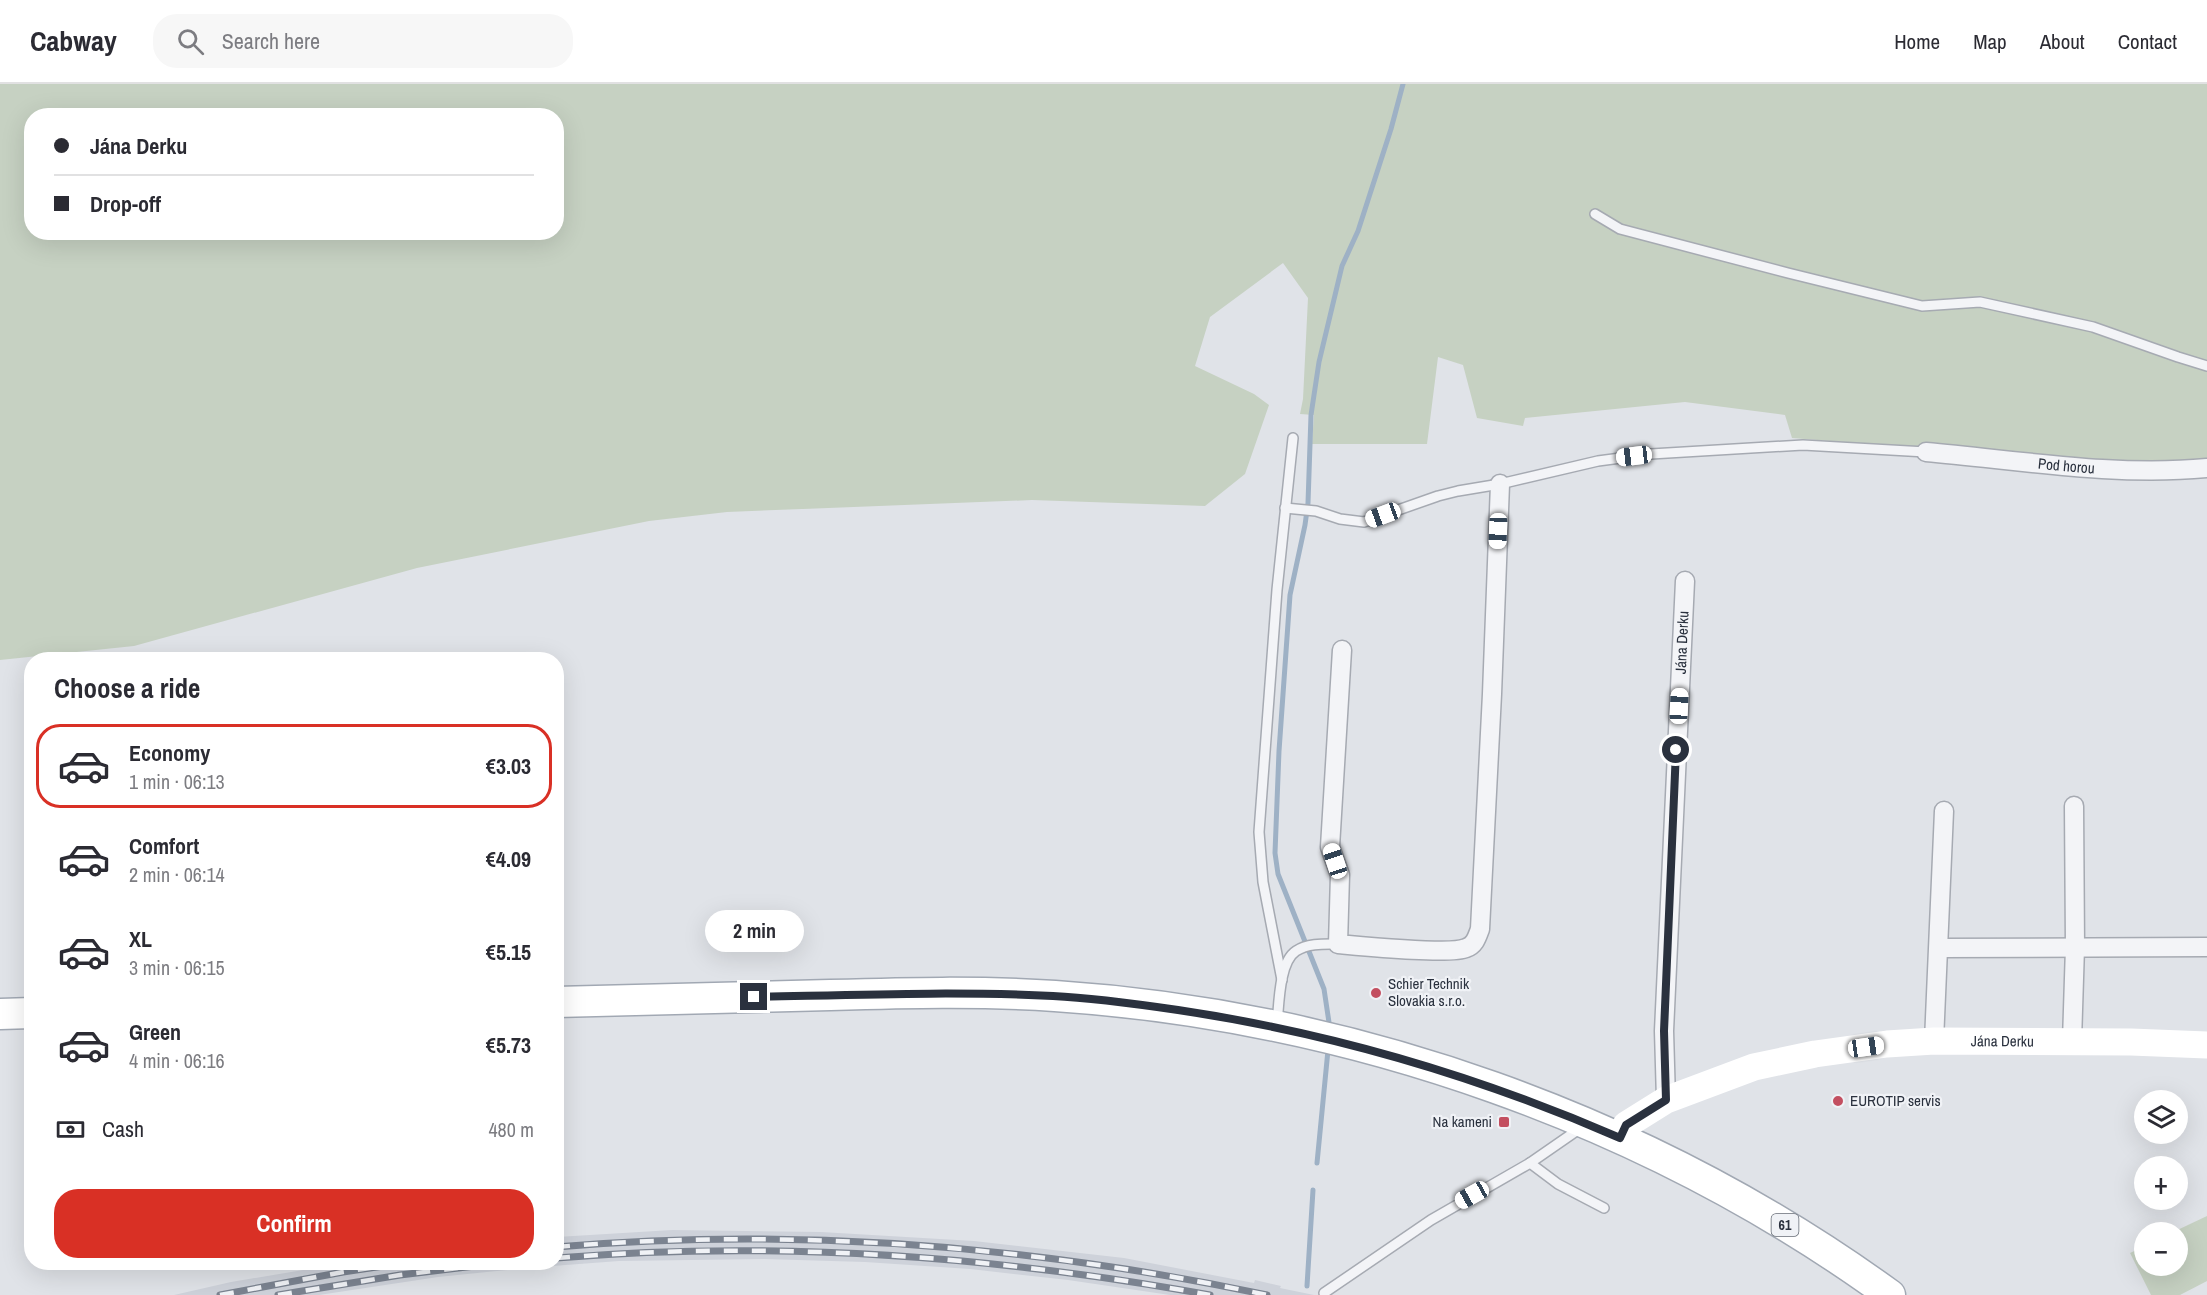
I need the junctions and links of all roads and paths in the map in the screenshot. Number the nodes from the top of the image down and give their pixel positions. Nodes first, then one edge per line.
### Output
1 (1595, 214) dead end
2 (2207, 366) edge
3 (1293, 438) dead end
4 (1926, 452) joint
5 (2207, 468) edge
6 (1500, 484) junction
7 (1285, 508) junction
8 (1685, 581) dead end
9 (1342, 650) dead end
10 (2074, 806) dead end
11 (1944, 811) dead end
12 (1329, 944) junction
13 (2075, 947) junction
14 (2207, 947) edge
15 (1940, 948) junction
16 (1282, 980) junction
17 (564, 1002) edge
18 (24, 1013) edge
19 (0, 1014) edge
20 (1277, 1026) junction
21 (1934, 1041) junction
22 (2072, 1041) junction
23 (2207, 1045) edge
24 (1666, 1100) junction
25 (1587, 1124) junction
26 (1620, 1138) junction
27 (1530, 1163) junction
28 (1604, 1208) dead end
29 (1324, 1293) dead end
30 (1890, 1295) edge

1 - 2 lane
3 - 7 lane
4 - 5 street, Pod horou
4 - 6 lane
6 - 7 lane
6 - 12 street
7 - 16 lane
8 - 24 street, Jána Derku
9 - 12 street
10 - 13 street
11 - 15 street
12 - 16 lane
13 - 14 street
13 - 15 street
13 - 22 street
15 - 21 street
16 - 20 lane
17 - 20 main road, 61
18 - 19 main road
20 - 25 main road, 61
21 - 22 street, Jána Derku
21 - 24 street, Jána Derku
22 - 23 street, Jána Derku
24 - 26 street, Jána Derku
25 - 26 main road, 61
25 - 27 lane
26 - 30 main road, 61
27 - 28 lane
27 - 29 lane

